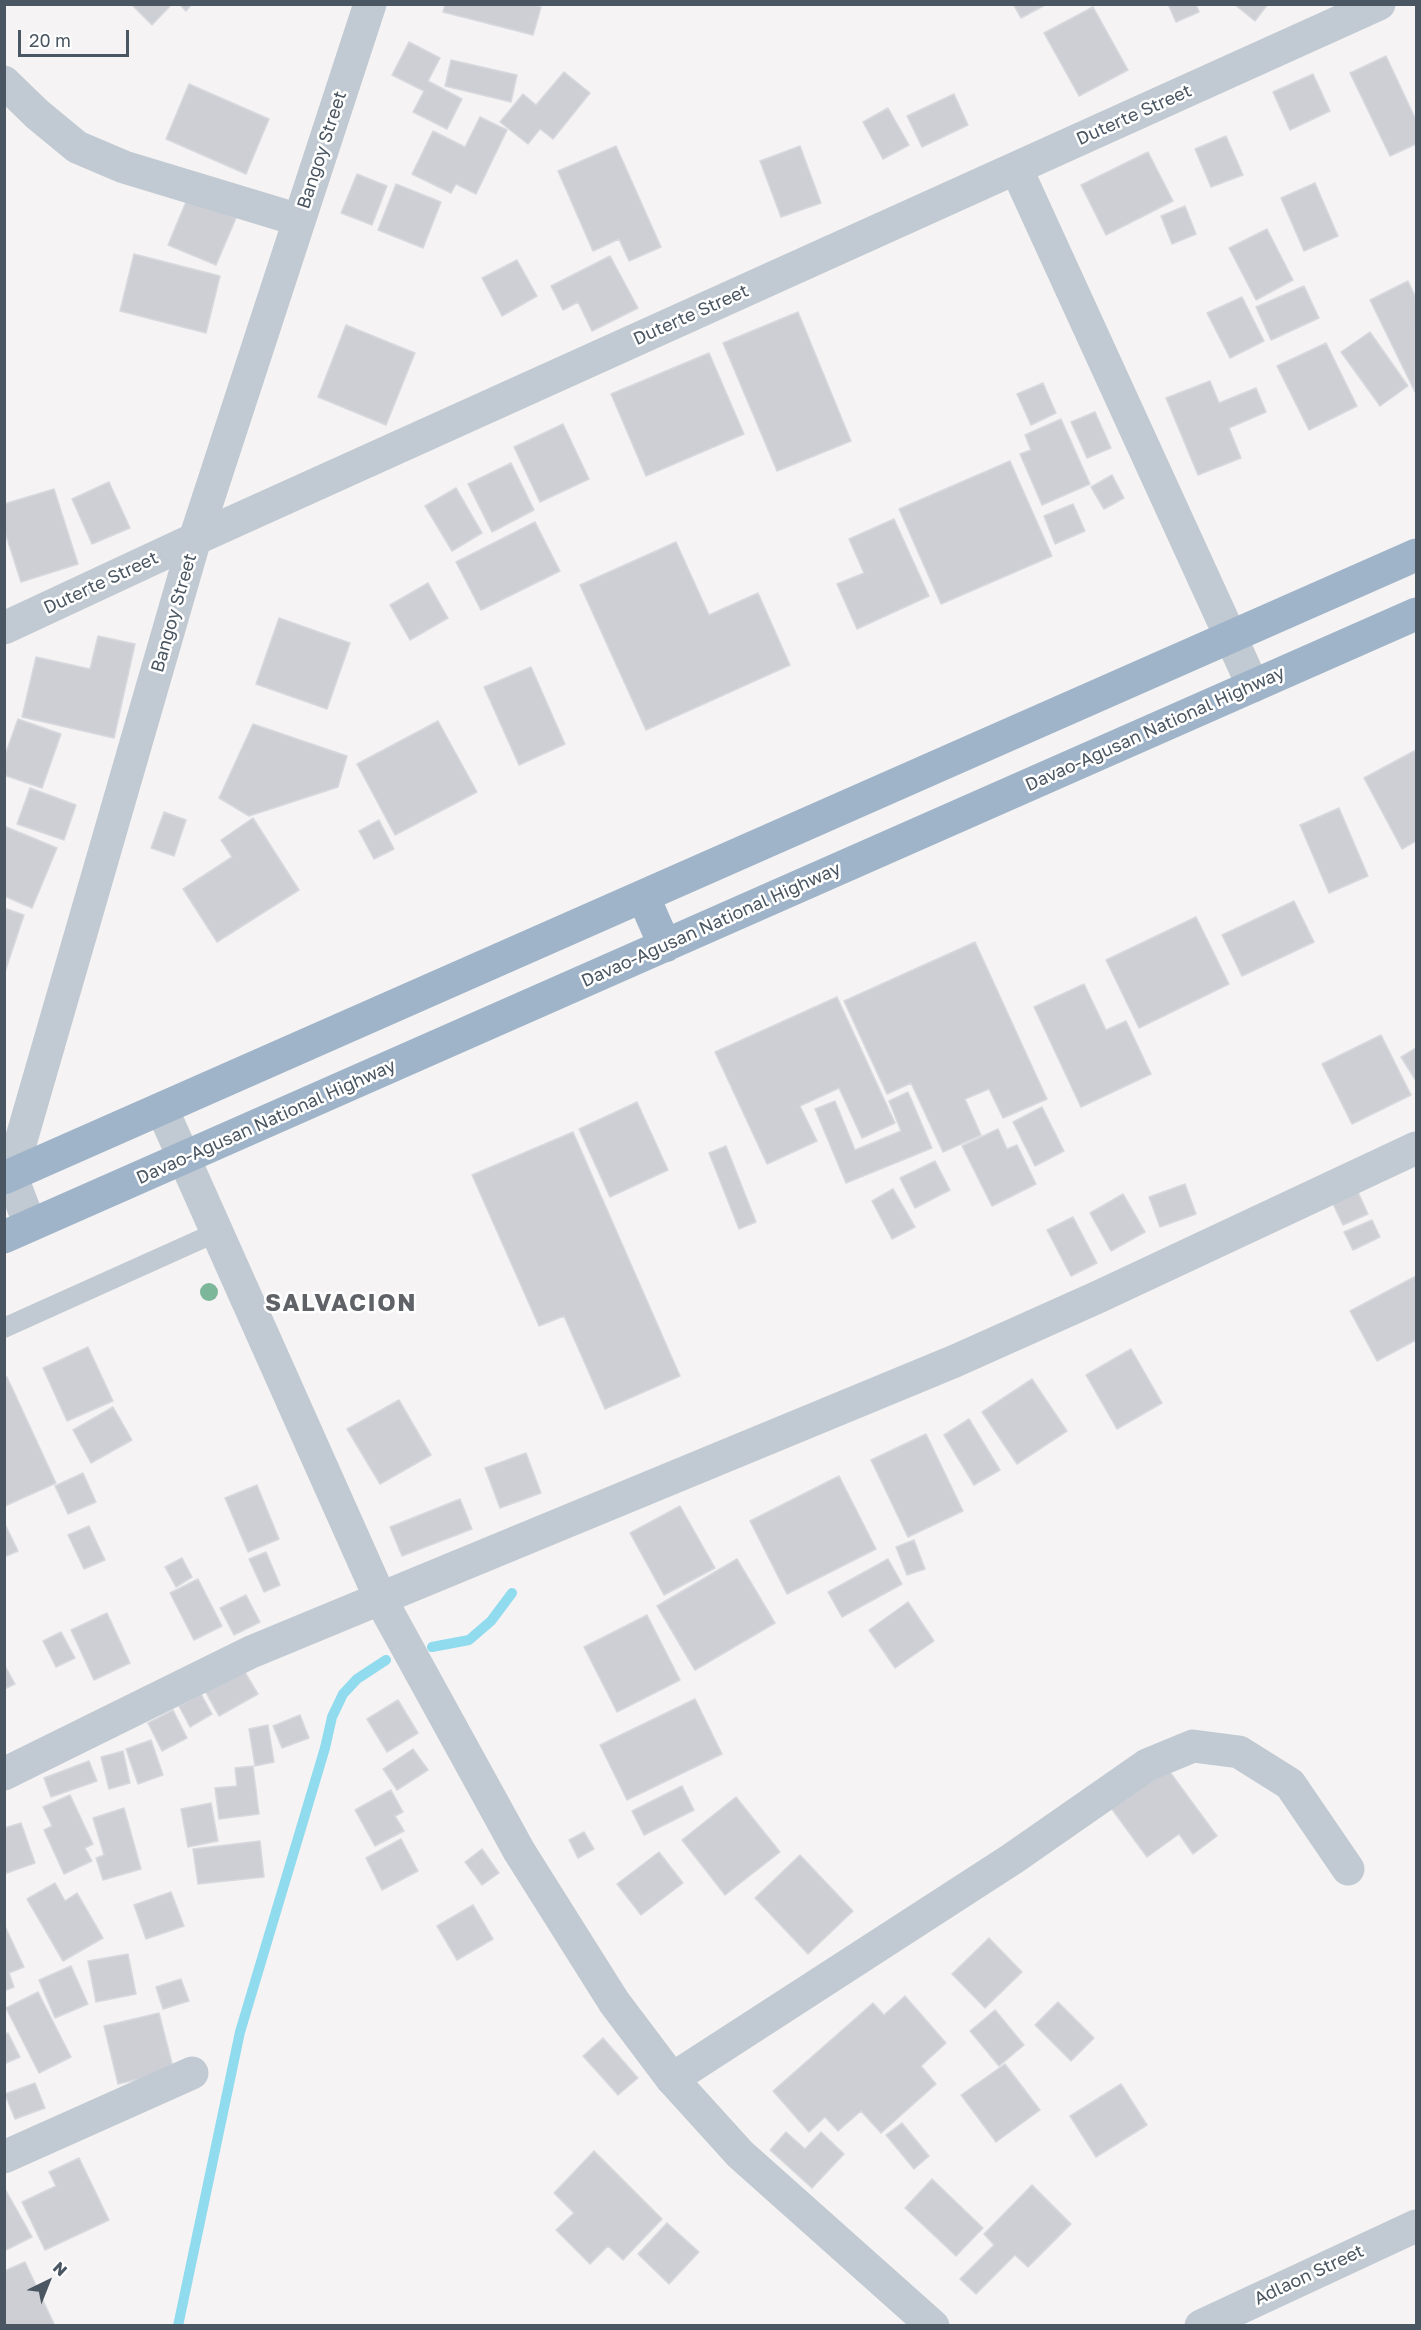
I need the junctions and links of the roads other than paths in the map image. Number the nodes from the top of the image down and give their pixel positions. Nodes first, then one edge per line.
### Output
1 (369, 4) edge
2 (1379, 4) edge
3 (4, 82) edge
4 (1016, 168) junction
5 (299, 220) junction
6 (195, 539) junction
7 (1416, 555) edge
8 (1416, 614) edge
9 (4, 628) edge
10 (1230, 637) junction
11 (1253, 686) junction
12 (643, 896) junction
13 (665, 946) junction
14 (162, 1108) junction
15 (1416, 1148) edge
16 (184, 1158) junction
17 (8, 1177) edge
18 (17, 1231) edge
19 (217, 1232) junction
20 (4, 1328) edge
21 (381, 1600) junction
22 (4, 1774) edge
23 (1348, 1869) dead end
24 (192, 2073) dead end
25 (672, 2079) junction
26 (4, 2157) edge
27 (1416, 2226) edge
28 (933, 2325) edge
29 (1201, 2325) edge

1 - 5 street, Bangoy Street
2 - 4 street, Duterte Street
3 - 5 street
4 - 6 street, Duterte Street
4 - 10 street
5 - 6 street, Bangoy Street
6 - 9 street, Duterte Street
6 - 17 street, Bangoy Street
7 - 10 highway
8 - 11 highway, Davao-Agusan National Highway
10 - 11 street
10 - 12 highway
11 - 13 highway, Davao-Agusan National Highway
12 - 13 highway
12 - 14 highway
13 - 16 highway, Davao-Agusan National Highway
14 - 16 street
14 - 17 highway
15 - 21 street
16 - 18 highway, Davao-Agusan National Highway
16 - 19 street
17 - 18 street
19 - 20 lane
19 - 21 street
21 - 22 street
21 - 25 street
23 - 25 street
24 - 26 street
25 - 28 street
27 - 29 street, Adlaon Street

